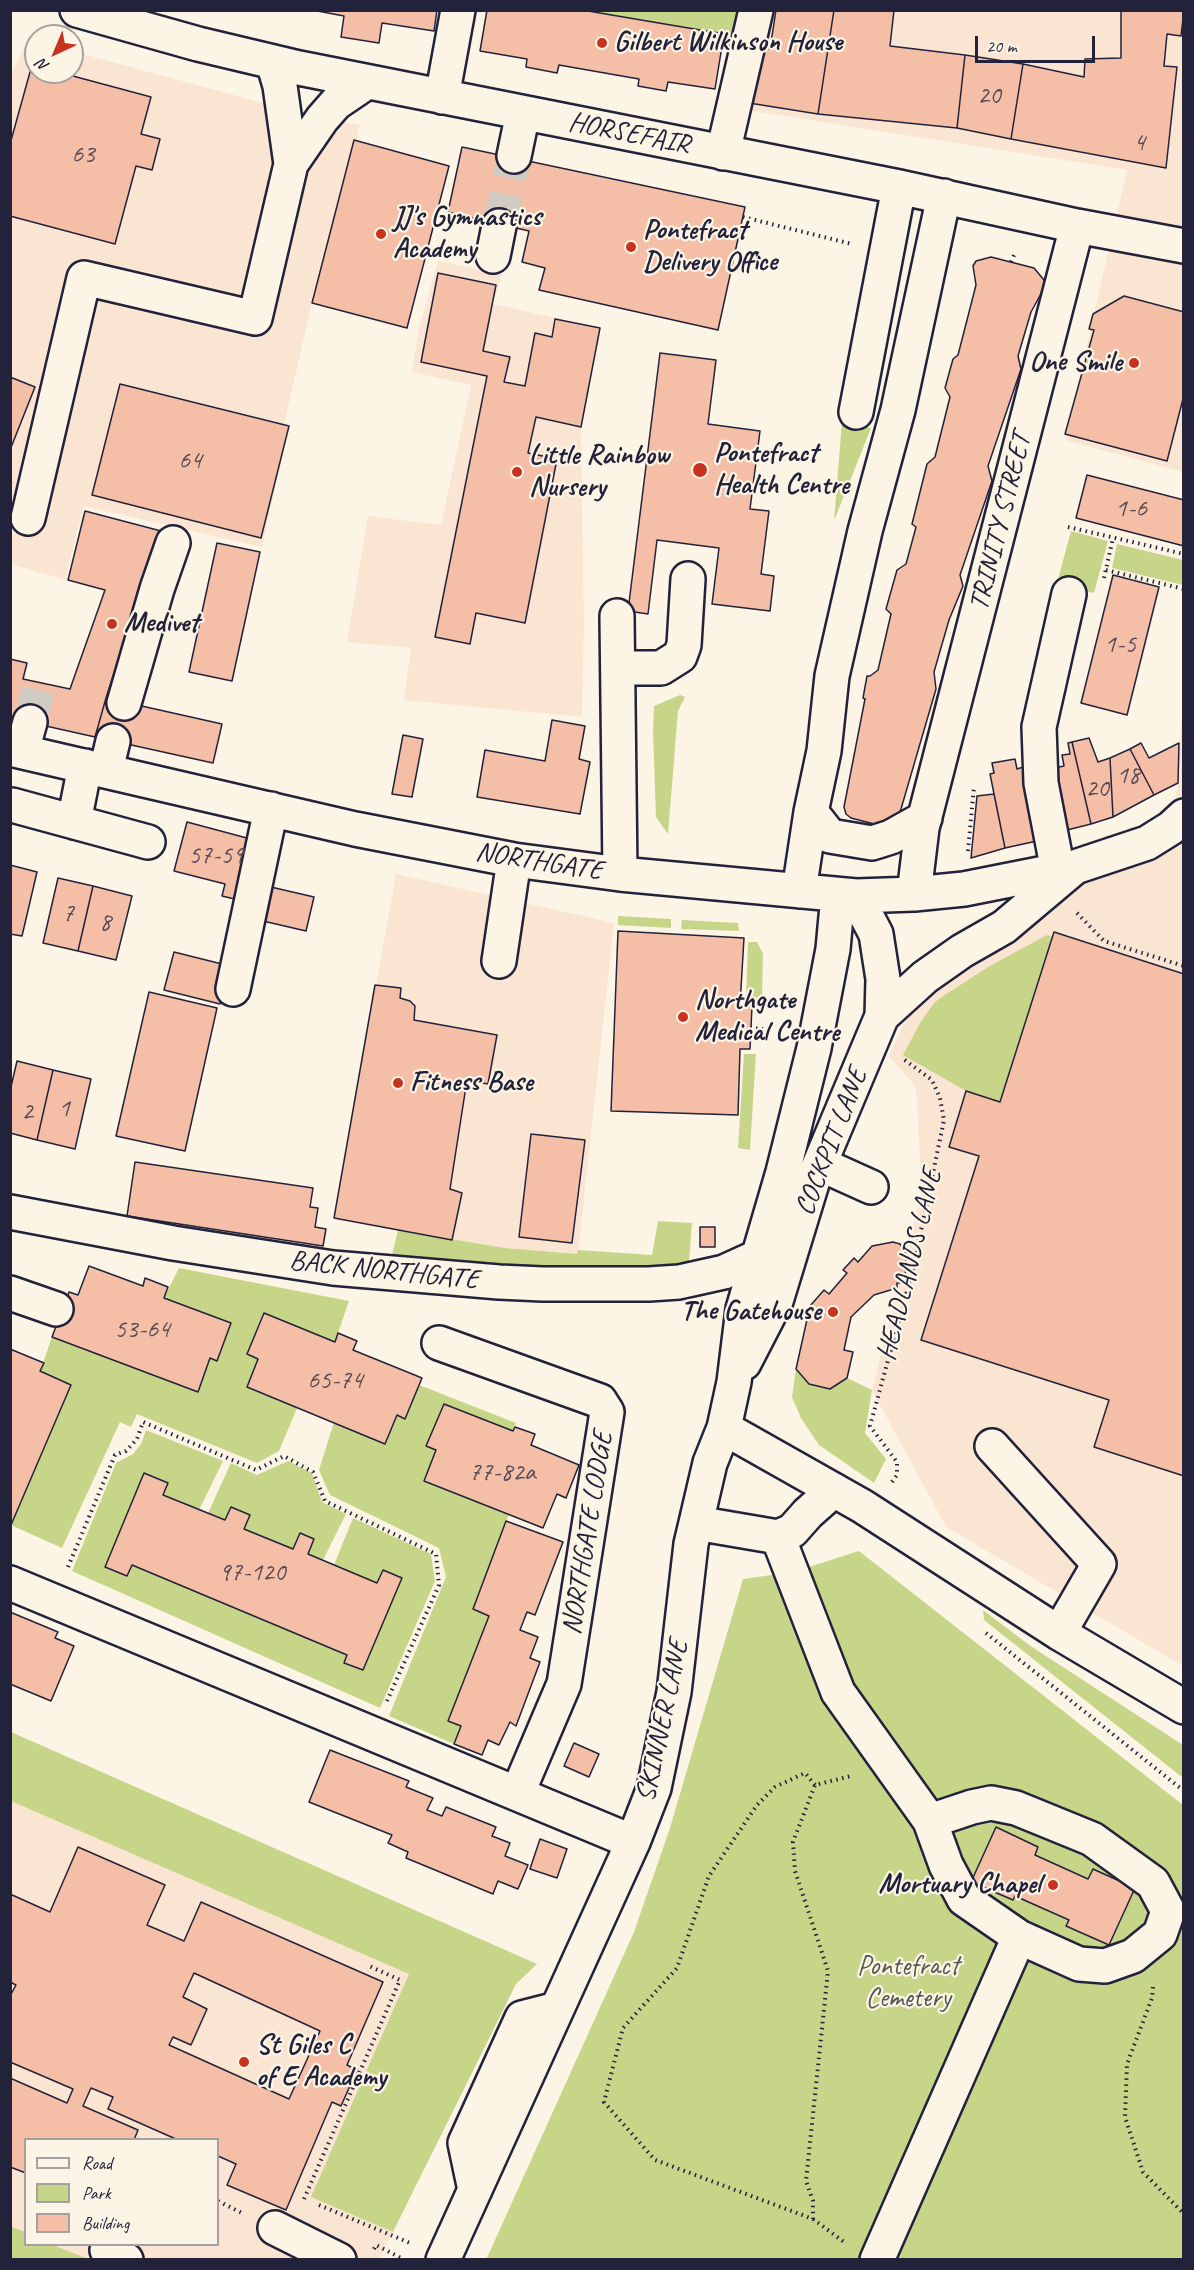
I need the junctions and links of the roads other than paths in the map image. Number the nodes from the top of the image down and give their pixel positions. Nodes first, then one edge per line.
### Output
1 (77, 10) edge
2 (458, 10) edge
3 (756, 10) edge
4 (273, 62) junction
5 (367, 82) junction
6 (442, 97) junction
7 (523, 112) junction
8 (723, 153) junction
9 (514, 156) tunnel mouth
10 (291, 164) junction
11 (899, 187) junction
12 (944, 196) junction
13 (1077, 226) junction
14 (1184, 246) edge
15 (870, 342) junction
16 (911, 350) junction
17 (856, 412) dead end
18 (28, 518) dead end
19 (173, 543) dead end
20 (688, 579) dead end
21 (1069, 594) dead end
22 (617, 616) dead end
23 (618, 668) junction
24 (124, 703) dead end
25 (21, 741) edge
26 (101, 759) junction
27 (12, 806) dead end
28 (271, 809) junction
29 (811, 812) junction
30 (925, 818) junction
31 (74, 822) junction
32 (1179, 827) edge
33 (148, 842) dead end
34 (514, 860) junction
35 (1067, 869) junction
36 (620, 874) junction
37 (800, 891) junction
38 (914, 894) junction
39 (847, 896) junction
40 (499, 961) dead end
41 (232, 989) dead end
42 (882, 1016) junction
43 (793, 1172) junction
44 (871, 1187) dead end
45 (10, 1212) edge
46 (757, 1257) junction
47 (10, 1293) edge
48 (56, 1309) dead end
49 (439, 1343) dead end
50 (734, 1382) junction
51 (724, 1428) junction
52 (992, 1446) dead end
53 (834, 1490) junction
54 (696, 1523) junction
55 (778, 1537) junction
56 (10, 1583) edge
57 (1059, 1633) junction
58 (1184, 1707) edge
59 (518, 1792) junction
60 (930, 1821) junction
61 (633, 1842) junction
62 (1019, 1937) junction
63 (275, 2228) dead end
64 (339, 2259) edge
65 (443, 2259) edge
66 (877, 2259) edge

1 - 4 street, HORSEFAIR
2 - 6 street
3 - 8 street
4 - 5 street, HORSEFAIR
4 - 10 street
5 - 6 street, HORSEFAIR
5 - 10 street
6 - 7 street, HORSEFAIR
7 - 8 street, HORSEFAIR
7 - 9 street
8 - 11 street, HORSEFAIR
10 - 18 street
11 - 12 street, HORSEFAIR
11 - 15 street
12 - 13 street, HORSEFAIR
12 - 16 street
13 - 14 street, HORSEFAIR
13 - 30 street, TRINITY STREET
15 - 16 street
15 - 17 street
16 - 29 street
19 - 24 street
20 - 23 street
21 - 35 street
22 - 23 street
23 - 36 street
25 - 26 street, NORTHGATE
26 - 28 street, NORTHGATE
26 - 31 street
27 - 31 street
28 - 34 street, NORTHGATE
28 - 41 street
29 - 30 street
29 - 37 street
30 - 38 street, TRINITY STREET
31 - 33 street
32 - 35 street, NORTHGATE
34 - 36 street, NORTHGATE
34 - 40 street
35 - 38 street, NORTHGATE
35 - 42 street, NORTHGATE
36 - 37 street, NORTHGATE
37 - 39 street, NORTHGATE
38 - 39 street, NORTHGATE
39 - 42 street, COCKPIT LANE
39 - 43 street, COCKPIT LANE
42 - 43 street, COCKPIT LANE
43 - 44 street
43 - 46 street, COCKPIT LANE
43 - 50 street, COCKPIT LANE
45 - 46 street, BACK NORTHGATE
46 - 50 street, SKINNER LANE
47 - 48 street
49 - 59 street, NORTHGATE LODGE
50 - 51 street, SKINNER LANE
51 - 53 street
51 - 54 street, SKINNER LANE
52 - 57 street
53 - 55 street
53 - 57 street
54 - 55 street
54 - 61 street, SKINNER LANE
55 - 60 street
56 - 59 street
57 - 58 street
59 - 61 street
60 - 62 street
60 - 62 street
61 - 65 street, SKINNER LANE
62 - 66 street
63 - 64 street

